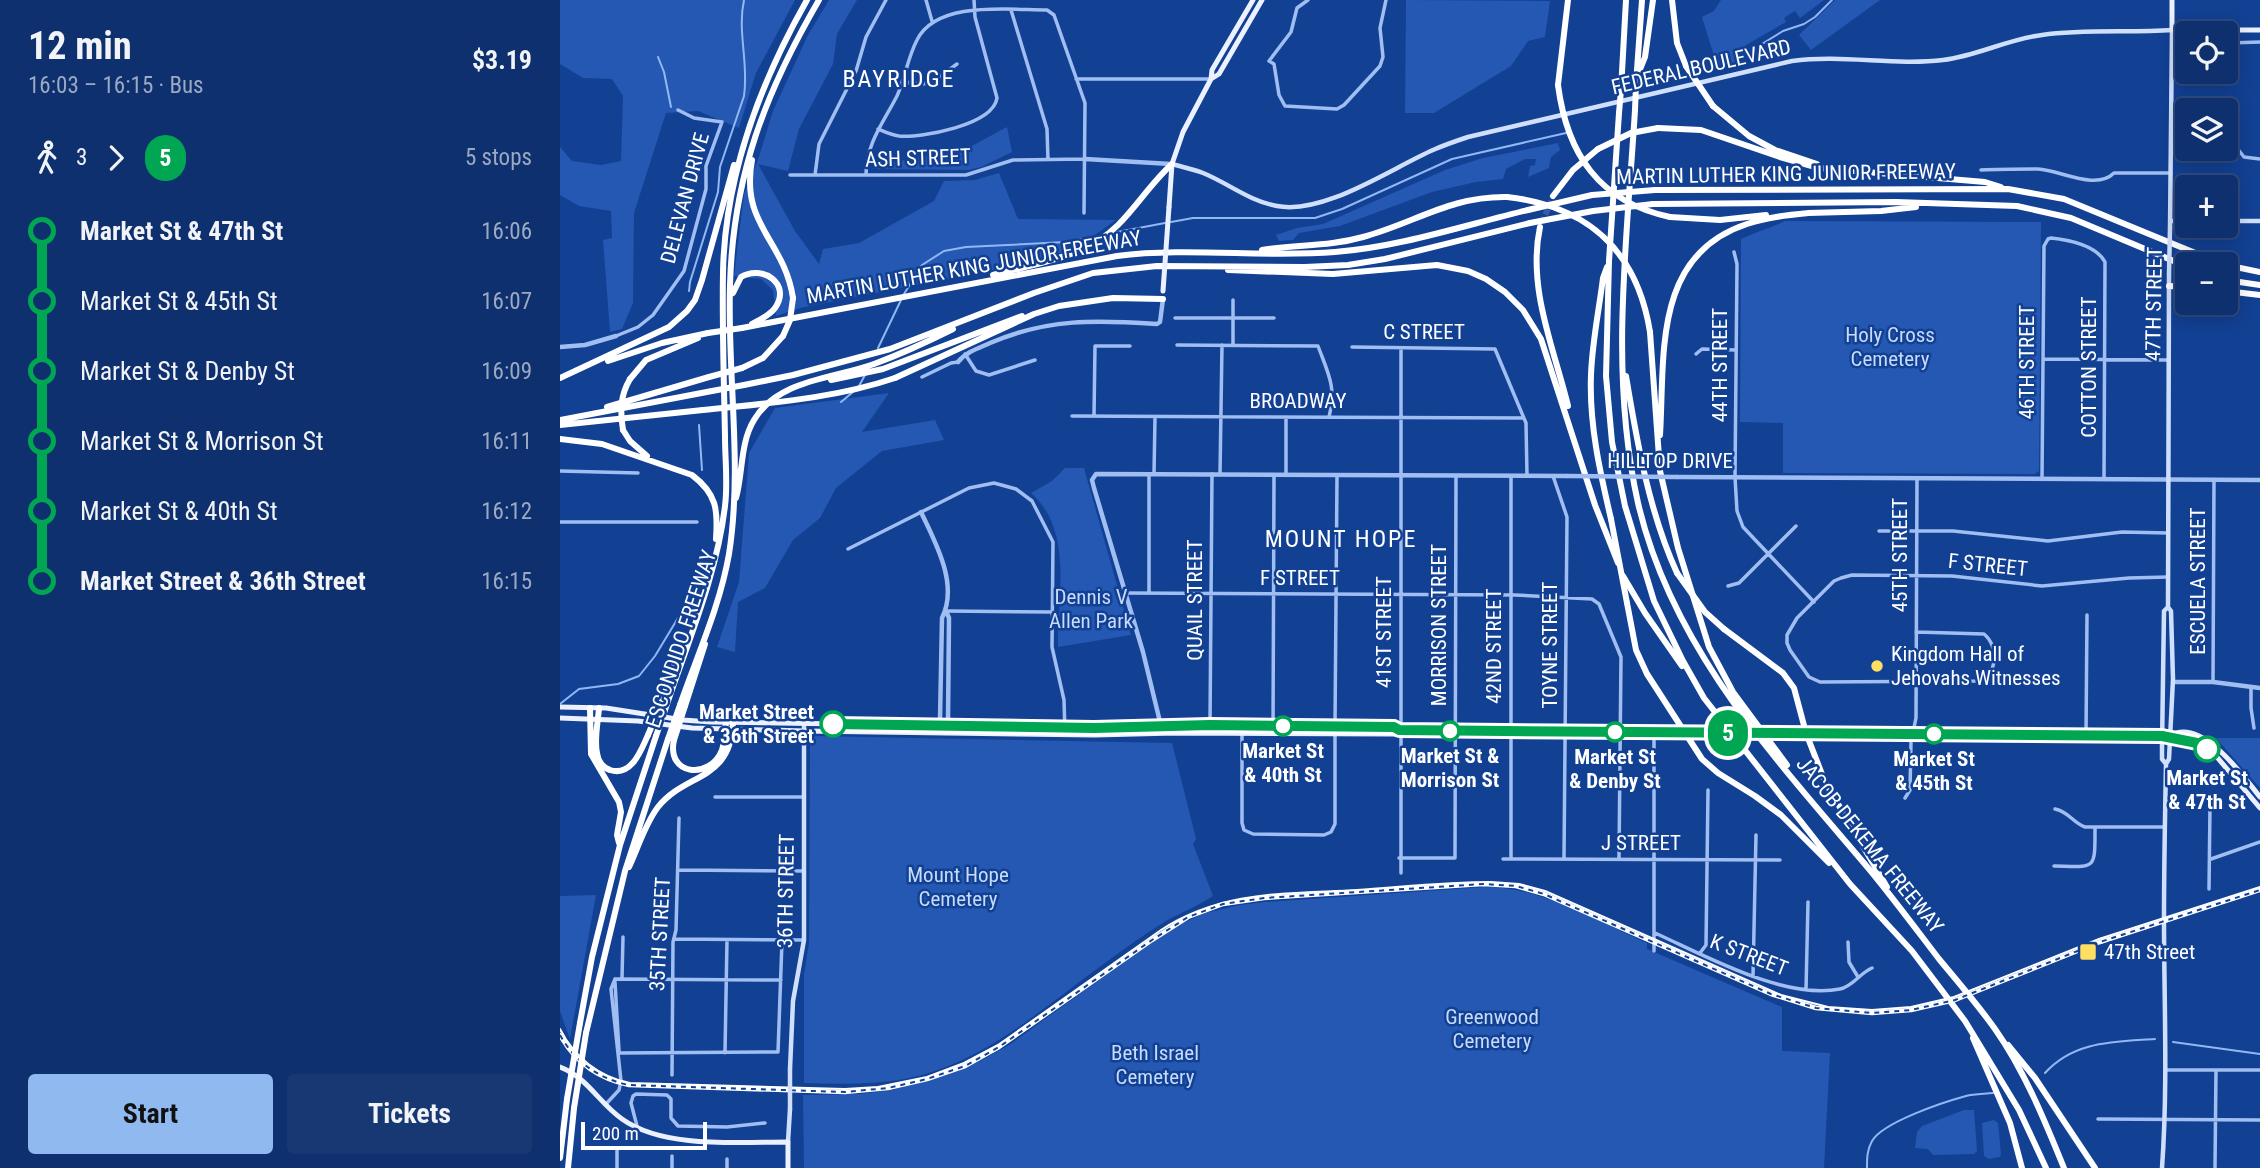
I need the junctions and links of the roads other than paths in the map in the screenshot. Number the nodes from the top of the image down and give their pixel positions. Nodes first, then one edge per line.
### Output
1 (807, 0) edge
2 (819, 0) edge
3 (886, 0) edge
4 (926, 0) edge
5 (974, 0) edge
6 (1253, 0) edge
7 (1262, 0) edge
8 (1308, 0) edge
9 (1386, 0) edge
10 (1570, 0) edge
11 (1624, 0) edge
12 (1642, 0) edge
13 (1653, 0) edge
14 (1672, 0) edge
15 (2172, 0) edge
16 (974, 10) junction
17 (1010, 10) junction
18 (932, 22) junction
19 (2172, 30) junction
20 (2260, 30) edge
21 (2260, 42) edge
22 (2238, 43) edge
23 (957, 64) dead end
24 (1076, 79) junction
25 (1211, 79) junction
26 (1637, 80) junction
27 (903, 81) junction
28 (678, 110) dead end
29 (751, 119) junction
30 (760, 120) junction
31 (2171, 124) junction
32 (2175, 124) edge
33 (878, 129) junction
34 (2239, 152) edge
35 (1085, 159) junction
36 (2260, 159) edge
37 (1048, 160) junction
38 (1172, 164) junction
39 (1981, 170) dead end
40 (1843, 171) junction
41 (2171, 173) junction
42 (790, 175) dead end
43 (814, 175) junction
44 (866, 176) junction
45 (2008, 189) junction
46 (1553, 196) tunnel mouth
47 (1934, 205) junction
48 (1084, 213) dead end
49 (1810, 213) junction
50 (2170, 221) junction
51 (2175, 221) edge
52 (2238, 221) edge
53 (2260, 221) edge
54 (1540, 228) tunnel mouth
55 (1250, 252) junction
56 (2192, 252) edge
57 (1734, 253) dead end
58 (2102, 257) joint
59 (1609, 261) junction
60 (2175, 262) edge
61 (1181, 266) junction
62 (2238, 268) edge
63 (2260, 270) edge
64 (2238, 282) edge
65 (2260, 285) edge
66 (2169, 286) junction
67 (2175, 286) edge
68 (941, 289) junction
69 (2238, 292) edge
70 (2260, 295) edge
71 (1163, 299) junction
72 (1233, 300) dead end
73 (988, 311) junction
74 (1034, 314) junction
75 (730, 316) junction
76 (1175, 318) dead end
77 (1233, 318) junction
78 (1274, 318) dead end
79 (744, 328) junction
80 (707, 334) junction
81 (616, 336) joint
82 (1130, 345) dead end
83 (1177, 345) dead end
84 (1222, 345) junction
85 (1233, 345) junction
86 (560, 346) edge
87 (1352, 347) dead end
88 (1621, 347) junction
89 (1401, 348) junction
90 (1736, 350) junction
91 (965, 354) junction
92 (1696, 354) dead end
93 (2043, 359) junction
94 (2105, 359) junction
95 (1035, 360) dead end
96 (2169, 360) junction
97 (958, 362) joint
98 (922, 377) dead end
99 (560, 379) edge
100 (815, 381) junction
101 (578, 416) junction
102 (1072, 416) dead end
103 (1094, 416) junction
104 (1156, 416) junction
105 (1221, 417) junction
106 (1286, 417) junction
107 (1329, 417) junction
108 (1400, 418) junction
109 (1524, 418) junction
110 (560, 419) edge
111 (560, 425) edge
112 (560, 439) edge
113 (1658, 447) junction
114 (1581, 459) junction
115 (664, 464) junction
116 (560, 471) edge
117 (638, 473) dead end
118 (1152, 474) junction
119 (1212, 474) junction
120 (1220, 474) junction
121 (1274, 475) junction
122 (1286, 475) junction
123 (1337, 475) junction
124 (1400, 475) junction
125 (1456, 476) junction
126 (1511, 476) junction
127 (1527, 476) junction
128 (1553, 476) junction
129 (1735, 477) junction
130 (1917, 478) junction
131 (2042, 479) junction
132 (2104, 479) junction
133 (2168, 480) junction
134 (2214, 480) junction
135 (2260, 480) edge
136 (734, 507) junction
137 (920, 512) junction
138 (560, 522) edge
139 (697, 522) dead end
140 (1796, 526) dead end
141 (1916, 530) junction
142 (1879, 531) dead end
143 (2168, 533) junction
144 (848, 549) dead end
145 (1767, 554) junction
146 (715, 556) junction
147 (1916, 575) junction
148 (2168, 577) junction
149 (1728, 586) dead end
150 (1125, 593) junction
151 (1149, 593) junction
152 (1211, 593) junction
153 (1273, 594) junction
154 (1337, 594) junction
155 (1399, 594) junction
156 (1455, 594) junction
157 (1510, 595) junction
158 (1565, 599) junction
159 (1814, 602) junction
160 (2168, 607) junction
161 (946, 611) junction
162 (1053, 612) junction
163 (2087, 615) dead end
164 (1916, 632) junction
165 (1916, 682) junction
166 (2173, 682) junction
167 (2213, 682) junction
168 (2251, 688) junction
169 (2260, 688) edge
170 (1704, 698) junction
171 (562, 707) edge
172 (590, 708) junction
173 (599, 708) junction
174 (560, 718) edge
175 (594, 720) junction
176 (804, 723) junction
177 (729, 725) junction
178 (1210, 725) junction
179 (944, 726) junction
180 (1161, 726) junction
181 (1273, 726) junction
182 (1335, 726) junction
183 (2254, 728) dead end
184 (1242, 729) junction
185 (1399, 730) junction
186 (804, 731) junction
187 (1065, 731) junction
188 (1455, 731) junction
189 (1510, 731) junction
190 (1565, 732) junction
191 (1620, 732) junction
192 (1654, 732) junction
193 (944, 733) junction
194 (1273, 733) junction
195 (1335, 733) junction
196 (1683, 733) junction
197 (1806, 733) junction
198 (1912, 733) junction
199 (1104, 735) junction
200 (2086, 735) junction
201 (652, 736) junction
202 (2162, 736) junction
203 (2170, 736) junction
204 (671, 739) junction
205 (2166, 764) junction
206 (1708, 790) dead end
207 (715, 797) dead end
208 (803, 797) junction
209 (2260, 797) edge
210 (1905, 799) dead end
211 (2210, 806) dead end
212 (1816, 808) junction
213 (2260, 808) edge
214 (2055, 809) dead end
215 (680, 818) dead end
216 (2164, 827) junction
217 (2095, 828) junction
218 (1756, 835) dead end
219 (2260, 842) edge
220 (620, 845) junction
221 (1399, 858) junction
222 (1503, 859) dead end
223 (1511, 859) junction
224 (1564, 859) junction
225 (1619, 859) junction
226 (1654, 859) junction
227 (1706, 859) junction
228 (2211, 859) junction
229 (1755, 860) junction
230 (1780, 860) dead end
231 (2054, 866) dead end
232 (679, 870) junction
233 (804, 871) junction
234 (1401, 873) dead end
235 (1850, 884) junction
236 (620, 888) junction
237 (2209, 889) dead end
238 (1808, 902) dead end
239 (1905, 916) junction
240 (1655, 933) junction
241 (623, 937) dead end
242 (675, 939) junction
243 (727, 940) junction
244 (782, 940) junction
245 (804, 940) junction
246 (1848, 942) dead end
247 (1654, 951) dead end
248 (1700, 953) junction
249 (1872, 968) dead end
250 (1753, 976) junction
251 (1858, 977) junction
252 (622, 978) junction
253 (673, 978) junction
254 (727, 979) junction
255 (781, 980) junction
256 (1805, 990) junction
257 (1965, 1021) junction
258 (1996, 1030) junction
259 (672, 1052) junction
260 (619, 1053) junction
261 (725, 1053) junction
262 (560, 1067) edge
263 (2166, 1070) junction
264 (2216, 1070) junction
265 (2260, 1070) edge
266 (672, 1075) dead end
267 (606, 1104) junction
268 (2098, 1119) dead end
269 (2166, 1119) junction
270 (2216, 1120) junction
271 (2260, 1120) edge
272 (765, 1123) dead end
273 (637, 1128) junction
274 (788, 1142) junction
275 (618, 1148) dead end
276 (672, 1156) dead end
277 (560, 1158) edge
278 (727, 1159) dead end
279 (568, 1168) edge
280 (617, 1168) edge
281 (672, 1168) edge
282 (727, 1168) edge
283 (788, 1168) edge
284 (2022, 1168) edge
285 (2046, 1168) edge
286 (2064, 1168) edge
287 (2095, 1168) edge
288 (2162, 1168) edge
289 (2215, 1168) edge

1 - 29 highway, ESCONDIDO FREEWAY
2 - 30 highway, ESCONDIDO FREEWAY
3 - 43 street
4 - 18 street
5 - 16 street
6 - 25 main road
7 - 25 main road
8 - 9 street
10 - 49 highway, bridge
11 - 59 highway, JACOB DEKEMA FREEWAY, bridge
12 - 26 highway, JACOB DEKEMA FREEWAY
13 - 26 highway
14 - 40 highway, bridge
15 - 19 main road, 47TH STREET
16 - 17 street
16 - 18 street
16 - 33 street
17 - 24 street
17 - 37 street
18 - 27 street
19 - 20 main road, FEDERAL BOULEVARD
19 - 31 main road, 47TH STREET
19 - 38 main road, FEDERAL BOULEVARD
21 - 22 street
23 - 27 street
24 - 25 street
24 - 35 street
25 - 38 main road
26 - 88 highway, JACOB DEKEMA FREEWAY, bridge
27 - 33 street
28 - 81 street, DELEVAN DRIVE
29 - 99 highway
29 - 146 highway, ESCONDIDO FREEWAY
30 - 75 highway, ESCONDIDO FREEWAY
30 - 101 highway, bridge
31 - 32 street
31 - 41 main road, 47TH STREET
33 - 44 street
34 - 36 street
35 - 37 street, ASH STREET
35 - 38 street, ASH STREET
35 - 48 street
37 - 44 street, ASH STREET
38 - 68 highway
38 - 71 main road, bridge
39 - 41 street
40 - 45 highway
40 - 46 highway, bridge
41 - 50 main road, 47TH STREET
42 - 43 street, ASH STREET
43 - 44 street, ASH STREET
45 - 55 highway, MARTIN LUTHER KING JUNIOR FREEWAY, bridge
45 - 56 highway, MARTIN LUTHER KING JUNIOR FREEWAY
47 - 49 highway
47 - 60 highway, MARTIN LUTHER KING JUNIOR FREEWAY
47 - 61 highway, MARTIN LUTHER KING JUNIOR FREEWAY, bridge
49 - 113 highway
50 - 51 main road
50 - 66 main road, 47TH STREET, bridge
52 - 53 main road
54 - 114 highway
55 - 68 highway, MARTIN LUTHER KING JUNIOR FREEWAY
55 - 113 highway, bridge
57 - 90 street, 44TH STREET
58 - 93 street, 46TH STREET
58 - 94 street, COTTON STREET
59 - 170 highway, JACOB DEKEMA FREEWAY
59 - 196 highway, bridge
61 - 73 highway, MARTIN LUTHER KING JUNIOR FREEWAY
61 - 114 highway
62 - 63 highway, MARTIN LUTHER KING JUNIOR FREEWAY
64 - 65 highway
66 - 67 highway
66 - 96 main road, 47TH STREET
68 - 79 highway, MARTIN LUTHER KING JUNIOR FREEWAY
69 - 70 highway
71 - 74 highway
71 - 91 street
72 - 77 street
73 - 100 highway
73 - 101 highway, MARTIN LUTHER KING JUNIOR FREEWAY, bridge
74 - 100 highway
74 - 111 highway, bridge
75 - 79 highway
75 - 136 highway, ESCONDIDO FREEWAY
76 - 77 street
77 - 78 street
77 - 85 street
79 - 80 highway, MARTIN LUTHER KING JUNIOR FREEWAY, bridge
80 - 99 highway, MARTIN LUTHER KING JUNIOR FREEWAY
80 - 115 highway, bridge
81 - 86 street
82 - 103 street
83 - 84 street
84 - 85 street
84 - 105 street
85 - 107 street
87 - 89 street, C STREET
88 - 197 highway, bridge
88 - 212 highway, JACOB DEKEMA FREEWAY
89 - 108 street, 41ST STREET
89 - 109 street, C STREET
90 - 92 street
90 - 129 street, 44TH STREET
91 - 95 street
91 - 97 street
93 - 94 street
93 - 131 street, 46TH STREET
94 - 96 street
94 - 132 street, COTTON STREET
96 - 133 main road, 47TH STREET
97 - 98 street
100 - 136 highway
101 - 110 highway, MARTIN LUTHER KING JUNIOR FREEWAY
102 - 103 street, BROADWAY
103 - 104 street, BROADWAY
104 - 105 street, BROADWAY
104 - 118 street
105 - 106 street, BROADWAY
105 - 120 street
106 - 107 street, BROADWAY
106 - 122 street
107 - 108 street, BROADWAY
108 - 109 street, BROADWAY
108 - 124 street, 41ST STREET
109 - 127 street
112 - 115 highway
113 - 212 highway
114 - 170 highway
115 - 146 highway
116 - 117 street
118 - 119 street, HILLTOP DRIVE
118 - 150 street, HILLTOP DRIVE
118 - 151 street
119 - 120 street, HILLTOP DRIVE
119 - 152 street, QUAIL STREET
120 - 121 street, HILLTOP DRIVE
121 - 122 street, HILLTOP DRIVE
121 - 153 street
122 - 123 street, HILLTOP DRIVE
123 - 124 street, HILLTOP DRIVE
123 - 154 street
124 - 125 street, HILLTOP DRIVE
124 - 155 street, 41ST STREET
125 - 126 street, HILLTOP DRIVE
125 - 156 street, MORRISON STREET
126 - 127 street, HILLTOP DRIVE
126 - 157 street, 42ND STREET
127 - 128 street, HILLTOP DRIVE
128 - 129 street, HILLTOP DRIVE, bridge
128 - 158 street, TOYNE STREET
129 - 130 street, HILLTOP DRIVE
129 - 145 street, 44TH STREET
130 - 131 street, HILLTOP DRIVE
130 - 141 street, 45TH STREET
131 - 132 street, HILLTOP DRIVE
132 - 133 street, HILLTOP DRIVE
133 - 134 street, HILLTOP DRIVE
133 - 143 main road, 47TH STREET
134 - 135 street, HILLTOP DRIVE
134 - 167 street, ESCUELA STREET
136 - 204 highway, ESCONDIDO FREEWAY, bridge
137 - 144 street
137 - 161 street
137 - 162 street
138 - 139 street
140 - 145 street
141 - 142 street
141 - 143 street
141 - 147 street, 45TH STREET
143 - 148 main road, 47TH STREET
145 - 149 street
145 - 159 street, 44TH STREET
146 - 201 highway, ESCONDIDO FREEWAY, bridge
147 - 148 street, F STREET
147 - 159 street, F STREET
147 - 164 street, 45TH STREET
148 - 160 main road, 47TH STREET
150 - 151 street, F STREET
150 - 180 street
151 - 152 street, F STREET
152 - 153 street, F STREET
152 - 178 street, QUAIL STREET
153 - 154 street, F STREET
153 - 181 street
154 - 155 street, F STREET
154 - 182 street
155 - 156 street, F STREET
155 - 185 street, 41ST STREET
156 - 157 street, F STREET
156 - 188 street, MORRISON STREET
157 - 158 street, F STREET
157 - 189 street, 42ND STREET
158 - 190 street, TOYNE STREET
158 - 191 street, F STREET
159 - 165 street
160 - 166 main road, 47TH STREET
160 - 202 main road, 47TH STREET
161 - 162 street
161 - 179 street
162 - 187 street
163 - 200 street
164 - 165 street, 45TH STREET
164 - 165 street
165 - 198 street, 45TH STREET
166 - 167 street
166 - 203 main road, 47TH STREET
167 - 168 street
168 - 169 street
168 - 183 street
170 - 235 highway, JACOB DEKEMA FREEWAY
171 - 172 main road
172 - 173 main road
172 - 175 highway
173 - 175 highway
173 - 177 main road
174 - 175 main road
175 - 177 main road
175 - 201 highway
175 - 220 highway
176 - 177 main road
176 - 179 main road
176 - 186 main road, 36TH STREET
177 - 186 main road
177 - 204 highway
177 - 236 highway
178 - 180 main road
178 - 184 main road
179 - 187 main road
179 - 193 street
180 - 187 main road
180 - 199 main road
181 - 182 main road
181 - 184 main road
181 - 194 street
182 - 185 main road
182 - 195 street
184 - 194 main road
184 - 195 street
184 - 199 main road
185 - 188 main road
185 - 195 main road
185 - 221 street, 41ST STREET
186 - 193 main road
186 - 208 main road, 36TH STREET
187 - 193 main road
187 - 199 main road
188 - 189 main road
188 - 221 street, MORRISON STREET
189 - 190 main road
189 - 223 street, 42ND STREET
190 - 191 main road
190 - 224 street, TOYNE STREET
191 - 192 main road
191 - 225 street
192 - 196 main road
192 - 226 street
194 - 195 main road
196 - 197 main road, bridge
196 - 235 highway
197 - 198 main road
197 - 239 highway
198 - 200 main road
198 - 210 street, 45TH STREET
200 - 202 main road
201 - 220 highway, ESCONDIDO FREEWAY
202 - 203 main road
202 - 205 main road, 47TH STREET
203 - 205 main road, 47TH STREET
203 - 209 main road
203 - 213 main road
204 - 236 highway, ESCONDIDO FREEWAY
205 - 216 main road, 47TH STREET
206 - 227 street
207 - 208 street
208 - 233 main road, 36TH STREET
211 - 228 street
212 - 239 highway, JACOB DEKEMA FREEWAY
214 - 217 street
215 - 232 street, 35TH STREET
216 - 217 street
216 - 263 main road, 47TH STREET
217 - 231 street
218 - 229 street
219 - 228 street
220 - 277 highway, ESCONDIDO FREEWAY, bridge
221 - 234 street, 41ST STREET
222 - 223 street, J STREET
223 - 224 street, J STREET
224 - 225 street, J STREET
225 - 226 street, J STREET
226 - 227 street, J STREET
226 - 240 street
227 - 229 street, J STREET
227 - 248 street
228 - 237 street
229 - 230 street, J STREET
229 - 250 street
232 - 233 street
232 - 242 street, 35TH STREET
233 - 245 main road, 36TH STREET
235 - 257 highway, JACOB DEKEMA FREEWAY
236 - 279 highway, ESCONDIDO FREEWAY, bridge
238 - 256 street
239 - 258 highway, JACOB DEKEMA FREEWAY
240 - 247 street
240 - 248 street, K STREET
241 - 252 street
242 - 243 street
242 - 253 street, 35TH STREET
243 - 244 street
243 - 254 street
244 - 245 street
244 - 255 street, 36TH STREET
245 - 274 main road, 36TH STREET, bridge
246 - 251 street
248 - 250 street, K STREET
249 - 251 street, K STREET
250 - 256 street, K STREET
251 - 256 street, K STREET
252 - 253 street
252 - 260 street
253 - 254 street
253 - 259 street, 35TH STREET
254 - 255 street
254 - 261 street
255 - 261 street, 36TH STREET
257 - 284 highway
257 - 285 highway, JACOB DEKEMA FREEWAY
258 - 286 highway, JACOB DEKEMA FREEWAY
258 - 287 highway
259 - 260 street
259 - 261 street
259 - 266 street, 35TH STREET
260 - 267 street
262 - 267 main road
263 - 264 street
263 - 269 main road, 47TH STREET
264 - 265 street
264 - 270 street
267 - 273 main road
268 - 269 street
269 - 270 street
269 - 288 main road, 47TH STREET
270 - 271 street
270 - 289 street
272 - 273 street
273 - 274 main road
274 - 283 main road
275 - 280 street
276 - 281 street
278 - 282 street

